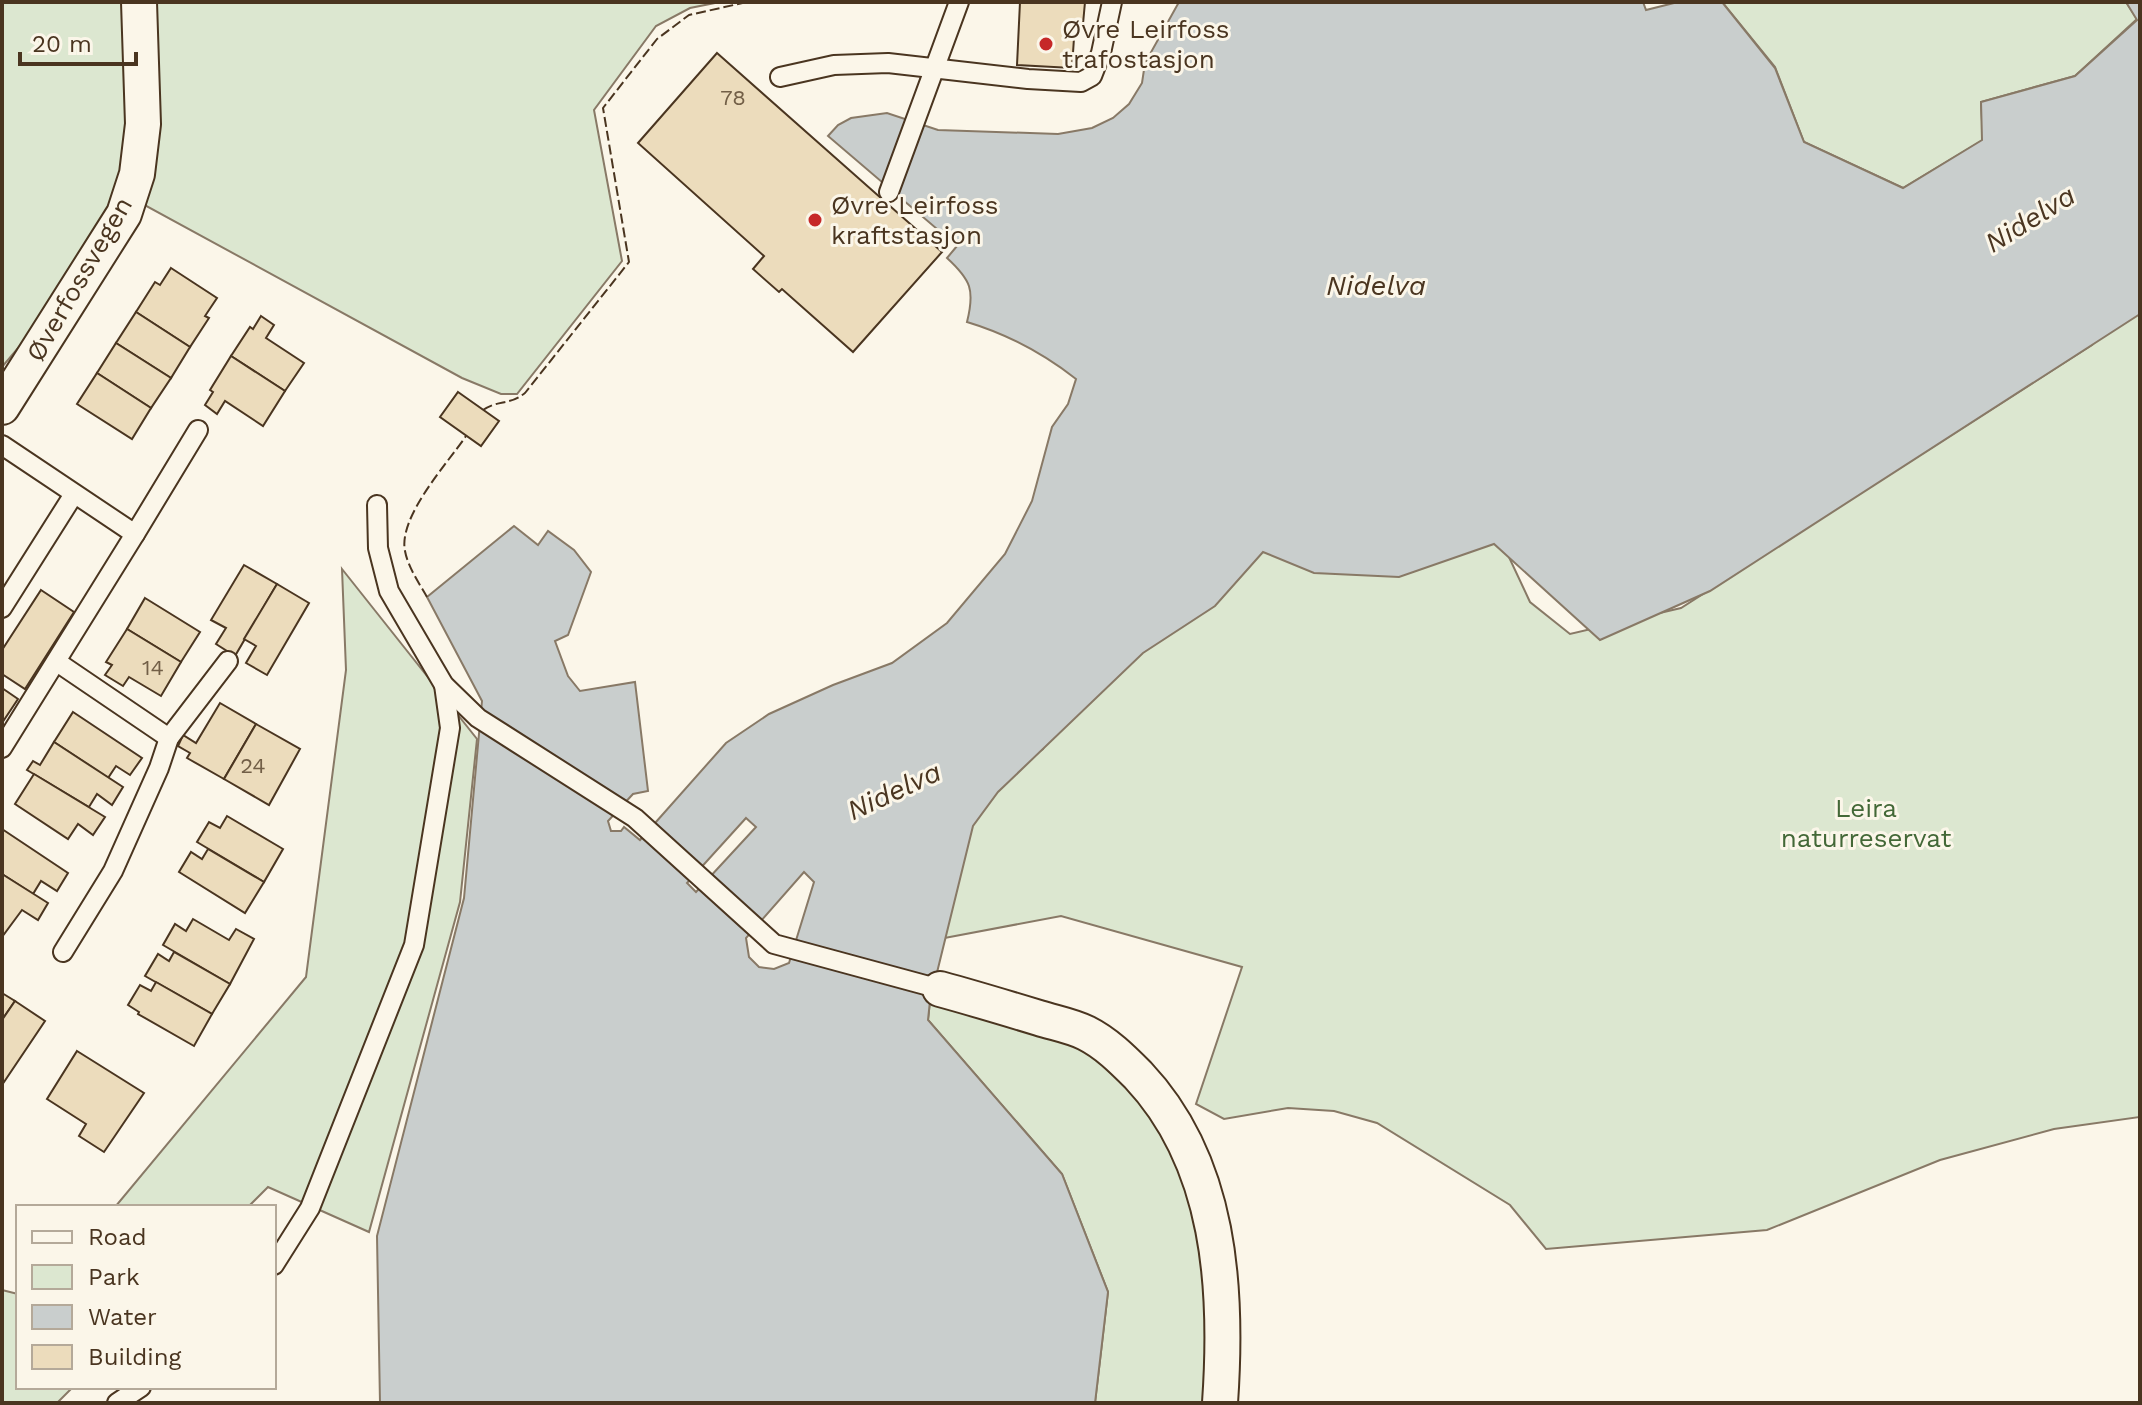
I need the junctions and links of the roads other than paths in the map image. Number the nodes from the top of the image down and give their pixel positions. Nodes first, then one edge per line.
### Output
1 (139, 2) edge
2 (959, 2) edge
3 (1112, 2) edge
4 (936, 67) junction
5 (780, 77) dead end
6 (889, 192) dead end
7 (2, 407) edge
8 (198, 430) dead end
9 (2, 445) edge
10 (74, 494) junction
11 (377, 505) dead end
12 (135, 534) junction
13 (2, 608) edge
14 (228, 661) dead end
15 (57, 662) junction
16 (444, 685) junction
17 (169, 738) junction
18 (2, 748) edge
19 (63, 952) dead end
20 (940, 989) joint
21 (276, 1262) edge
22 (138, 1389) edge
23 (117, 1403) edge
24 (1220, 1403) edge

1 - 7 street, Øverfossvegen
2 - 4 lane
3 - 4 lane
4 - 5 lane
4 - 6 lane
8 - 12 lane
9 - 10 lane
10 - 12 lane
10 - 13 lane
11 - 16 lane
12 - 15 lane
14 - 17 lane
15 - 17 lane
15 - 18 lane
16 - 20 lane
16 - 21 lane
17 - 19 lane
20 - 24 street
22 - 23 lane

